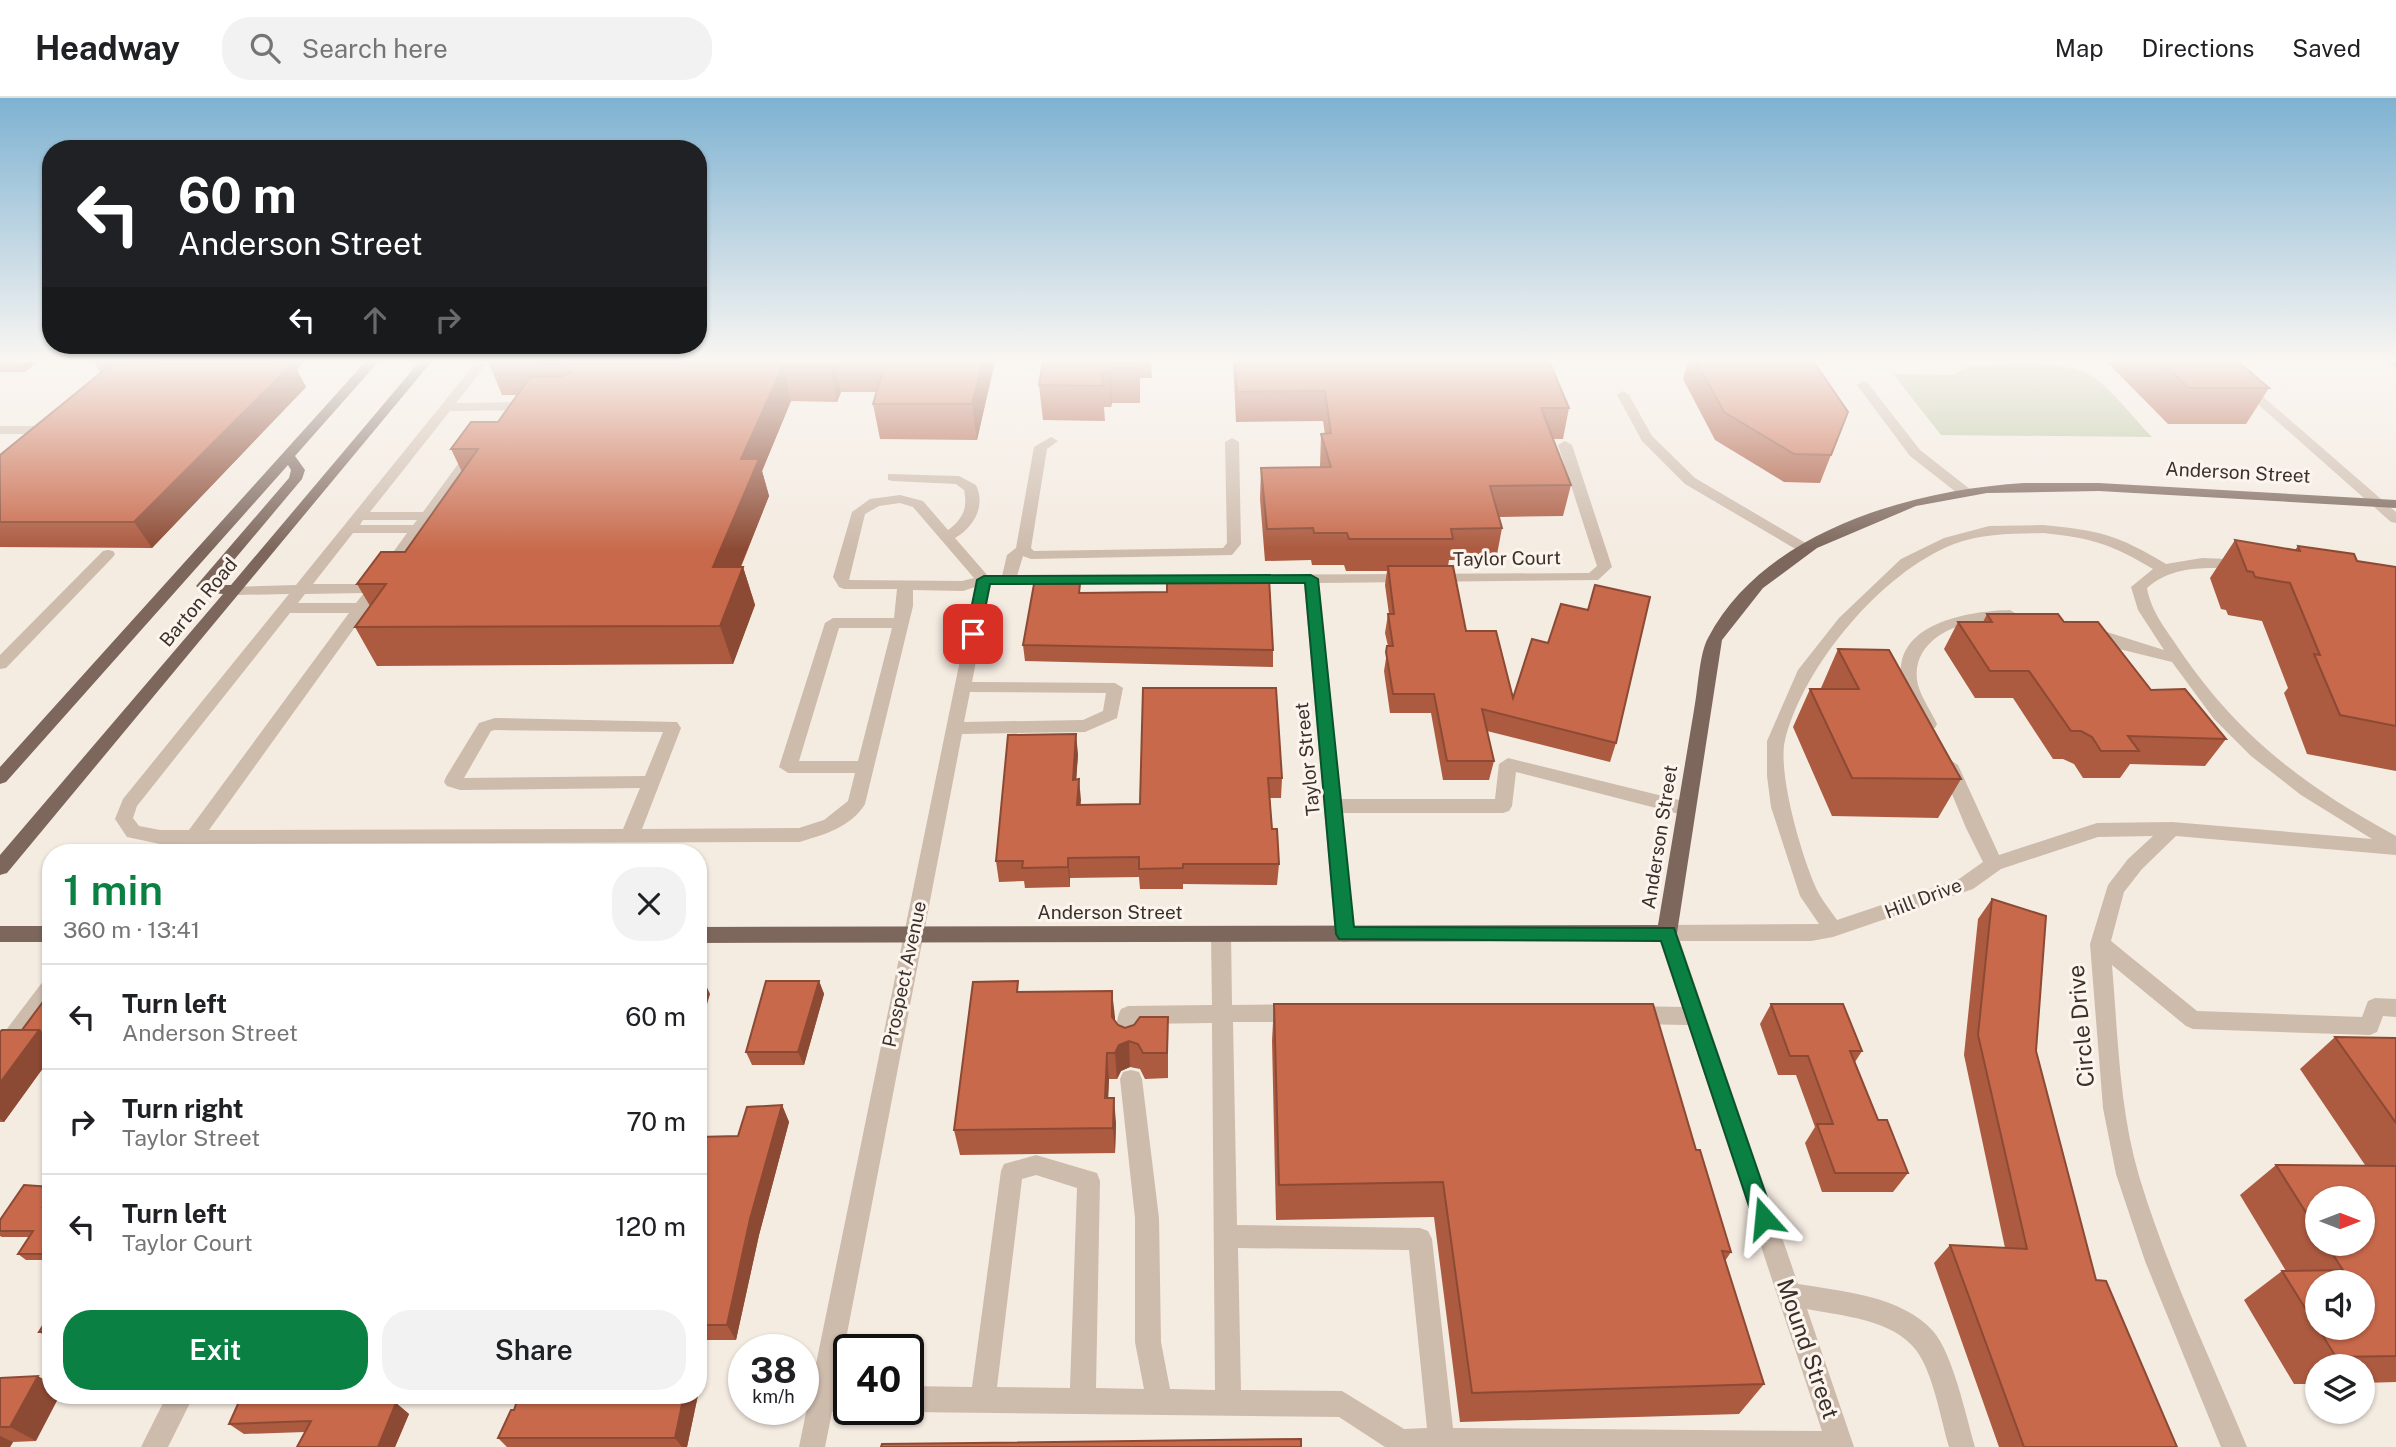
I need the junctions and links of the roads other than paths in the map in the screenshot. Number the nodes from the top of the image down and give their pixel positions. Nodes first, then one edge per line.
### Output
1 (318, 424) edge
2 (373, 424) edge
3 (432, 424) edge
4 (1639, 424) edge
5 (1892, 424) edge
6 (2287, 424) edge
7 (0, 429) edge
8 (1051, 441) dead end
9 (1232, 442) dead end
10 (480, 443) edge
11 (1565, 445) dead end
12 (44, 446) edge
13 (289, 457) junction
14 (893, 477) dead end
15 (1966, 493) junction
16 (2376, 501) junction
17 (2396, 503) edge
18 (359, 516) junction
19 (427, 516) junction
20 (2396, 519) edge
21 (349, 529) junction
22 (418, 529) junction
23 (947, 536) junction
24 (1804, 548) junction
25 (1023, 550) junction
26 (108, 554) dead end
27 (2262, 565) edge
28 (2165, 570) junction
29 (1235, 579) edge
30 (1311, 579) junction
31 (984, 580) junction
32 (1009, 580) junction
33 (1209, 580) edge
34 (905, 585) junction
35 (375, 588) junction
36 (303, 589) junction
37 (236, 590) junction
38 (287, 608) junction
39 (360, 608) junction
40 (2030, 616) edge
41 (901, 623) junction
42 (2071, 625) edge
43 (2177, 658) junction
44 (0, 664) edge
45 (962, 687) junction
46 (953, 728) junction
47 (866, 767) junction
48 (0, 778) edge
49 (651, 782) junction
50 (1333, 806) junction
51 (1687, 808) junction
52 (2172, 829) junction
53 (630, 835) junction
54 (195, 836) junction
55 (2396, 846) edge
56 (1994, 864) junction
57 (0, 868) edge
58 (1833, 929) junction
59 (1667, 933) junction
60 (0, 934) edge
61 (42, 934) edge
62 (1221, 934) junction
63 (1345, 934) junction
64 (707, 935) edge
65 (912, 935) junction
66 (2100, 944) junction
67 (42, 998) edge
68 (2396, 1008) edge
69 (1222, 1012) junction
70 (1320, 1013) edge
71 (1612, 1015) edge
72 (1695, 1016) junction
73 (1128, 1043) edge
74 (0, 1054) edge
75 (1131, 1079) dead end
76 (1227, 1236) junction
77 (1789, 1294) junction
78 (821, 1399) junction
79 (833, 1399) edge
80 (924, 1399) edge
81 (983, 1400) junction
82 (1083, 1401) junction
83 (1160, 1402) junction
84 (1228, 1402) junction
85 (176, 1404) edge
86 (1441, 1444) edge
87 (1841, 1446) edge
88 (154, 1447) edge
89 (812, 1447) edge
90 (1962, 1447) edge
91 (2234, 1447) edge

1 - 13 main road, Barton Road
2 - 37 main road, Barton Road
3 - 18 street
4 - 24 street
5 - 15 street
6 - 16 street
7 - 12 street
8 - 25 street
9 - 25 street
10 - 19 street
11 - 30 street, Taylor Court
13 - 37 main road
13 - 48 main road, Barton Road
14 - 23 street
15 - 16 main road, Anderson Street
15 - 24 main road, Anderson Street
16 - 17 main road, Anderson Street
16 - 20 street
18 - 19 street
18 - 21 street
19 - 22 street
21 - 22 street
21 - 36 street
22 - 35 street
23 - 31 street
23 - 34 street
24 - 51 main road, Anderson Street
25 - 32 street
26 - 44 street
27 - 28 street
28 - 43 street
28 - 58 street
29 - 30 street, Taylor Court
30 - 50 street, Taylor Street
31 - 32 street
31 - 34 street
31 - 45 street, Prospect Avenue
32 - 33 street
34 - 41 street
35 - 36 street
35 - 39 street
36 - 37 street
36 - 38 street
37 - 57 main road, Barton Road
38 - 39 street
38 - 54 street
39 - 54 street
40 - 56 street
41 - 47 street
41 - 47 street
42 - 43 street
43 - 55 street
45 - 46 street, Prospect Avenue
45 - 46 street
46 - 65 street, Prospect Avenue
47 - 53 street
49 - 49 street
49 - 53 street
50 - 51 street
50 - 63 street, Taylor Street
51 - 59 main road, Anderson Street
52 - 55 street
52 - 56 street, Hill Drive
52 - 66 street, Circle Drive
53 - 54 street
56 - 58 street, Hill Drive
58 - 59 street, Hill Drive
59 - 63 main road, Anderson Street
59 - 72 street, Mound Street
60 - 61 main road
62 - 63 main road, Anderson Street
62 - 65 main road, Anderson Street
62 - 69 street
64 - 65 main road, Anderson Street
65 - 78 street, Prospect Avenue
66 - 68 street
66 - 91 street, Circle Drive
67 - 74 street
69 - 70 street
69 - 73 street
69 - 76 street
71 - 72 street
72 - 77 street, Mound Street
75 - 83 street
76 - 84 street
76 - 86 street
77 - 87 street, Mound Street
77 - 90 street
78 - 79 street
78 - 89 street, Prospect Avenue
80 - 81 street
81 - 82 street
81 - 82 street
82 - 83 street
83 - 84 street
84 - 86 street
85 - 88 street
86 - 87 street

